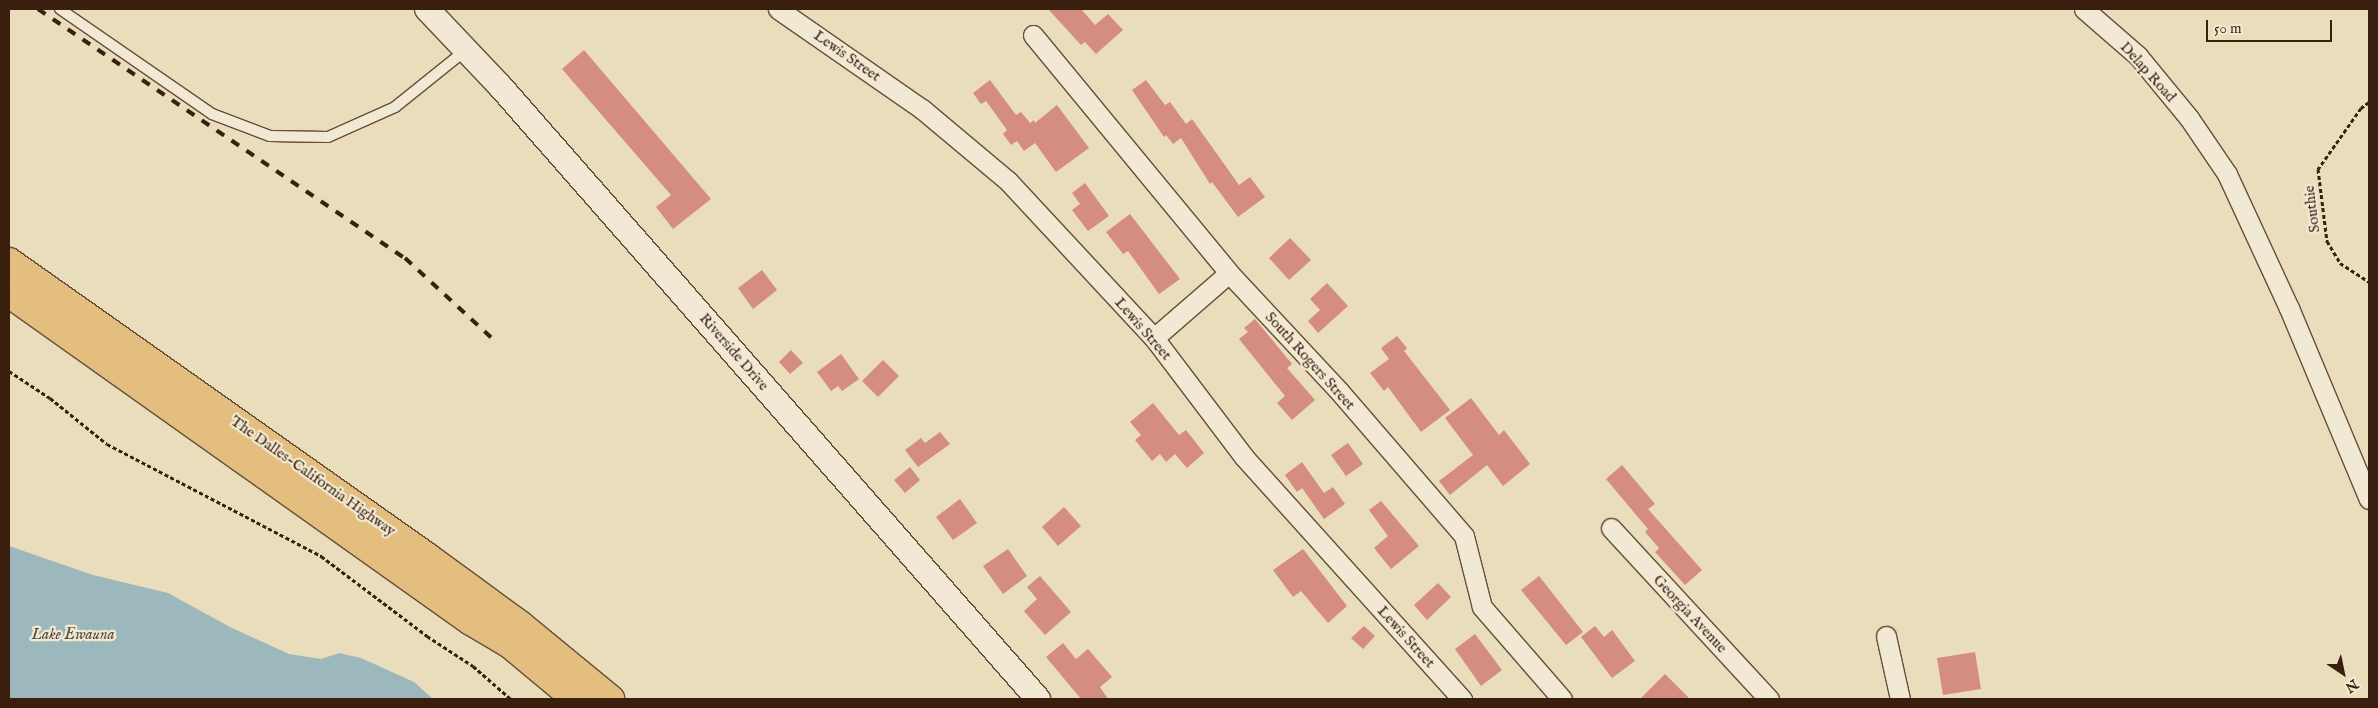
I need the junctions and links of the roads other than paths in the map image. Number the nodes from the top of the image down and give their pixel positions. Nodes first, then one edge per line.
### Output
1 (60, 9) edge
2 (427, 9) edge
3 (778, 9) edge
4 (2084, 9) edge
5 (1033, 35) dead end
6 (466, 50) junction
7 (9, 262) edge
8 (1229, 273) junction
9 (9, 293) edge
10 (1154, 338) junction
11 (2369, 499) edge
12 (1611, 528) dead end
13 (471, 621) junction
14 (1886, 636) dead end
15 (560, 699) edge
16 (576, 699) edge
17 (610, 699) edge
18 (1038, 699) edge
19 (1462, 699) edge
20 (1562, 699) edge
21 (1769, 699) edge
22 (1900, 699) edge

1 - 6 lane
2 - 6 street, Riverside Drive
3 - 10 street, Lewis Street
4 - 11 street, Delap Road
5 - 8 street, South Rogers Street
6 - 18 street, Riverside Drive
7 - 17 highway, The Dalles-California Highway
8 - 10 street
8 - 20 street, South Rogers Street
9 - 13 highway, The Dalles-California Highway
10 - 19 street, Lewis Street
12 - 21 street, Georgia Avenue
13 - 15 highway
13 - 16 highway, The Dalles-California Highway
14 - 22 street

